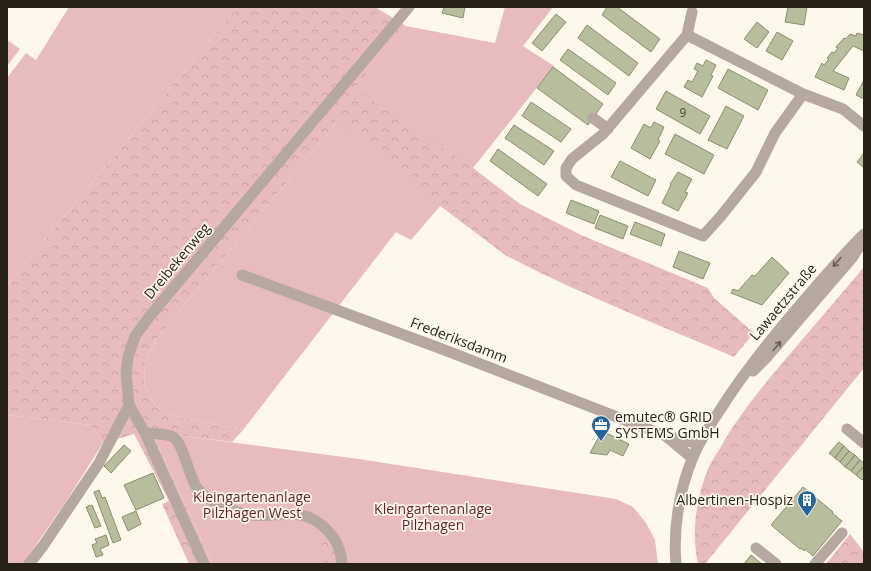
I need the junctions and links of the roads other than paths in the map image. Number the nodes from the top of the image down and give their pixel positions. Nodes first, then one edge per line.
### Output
1 (409, 7) edge
2 (692, 12) dead end
3 (687, 35) junction
4 (803, 94) junction
5 (593, 118) dead end
6 (864, 126) edge
7 (608, 129) junction
8 (864, 234) edge
9 (864, 240) edge
10 (242, 275) dead end
11 (730, 394) junction
12 (129, 405) junction
13 (847, 429) dead end
14 (145, 434) junction
15 (666, 436) junction
16 (864, 443) edge
17 (699, 444) junction
18 (692, 458) junction
19 (842, 533) dead end
20 (756, 548) dead end
21 (29, 564) edge
22 (204, 564) edge
23 (342, 564) edge
24 (676, 564) edge
25 (776, 564) edge
26 (815, 564) edge

1 - 12 street, Dreibekenweg
2 - 3 street
3 - 4 street
3 - 7 street
4 - 6 street
4 - 7 street
5 - 7 street
8 -> 11 street, Lawaetzstraße
11 -> 9 street, Lawaetzstraße
10 - 15 street, Frederiksdamm
11 - 17 street, Lawaetzstraße
12 - 14 street
12 - 21 street
13 - 16 street
14 - 22 street
14 - 23 street
15 - 17 street, Frederiksdamm
15 - 18 street, Frederiksdamm
17 - 18 street, Lawaetzstraße
18 - 24 street, Lawaetzstraße
19 - 26 street
20 - 25 street

